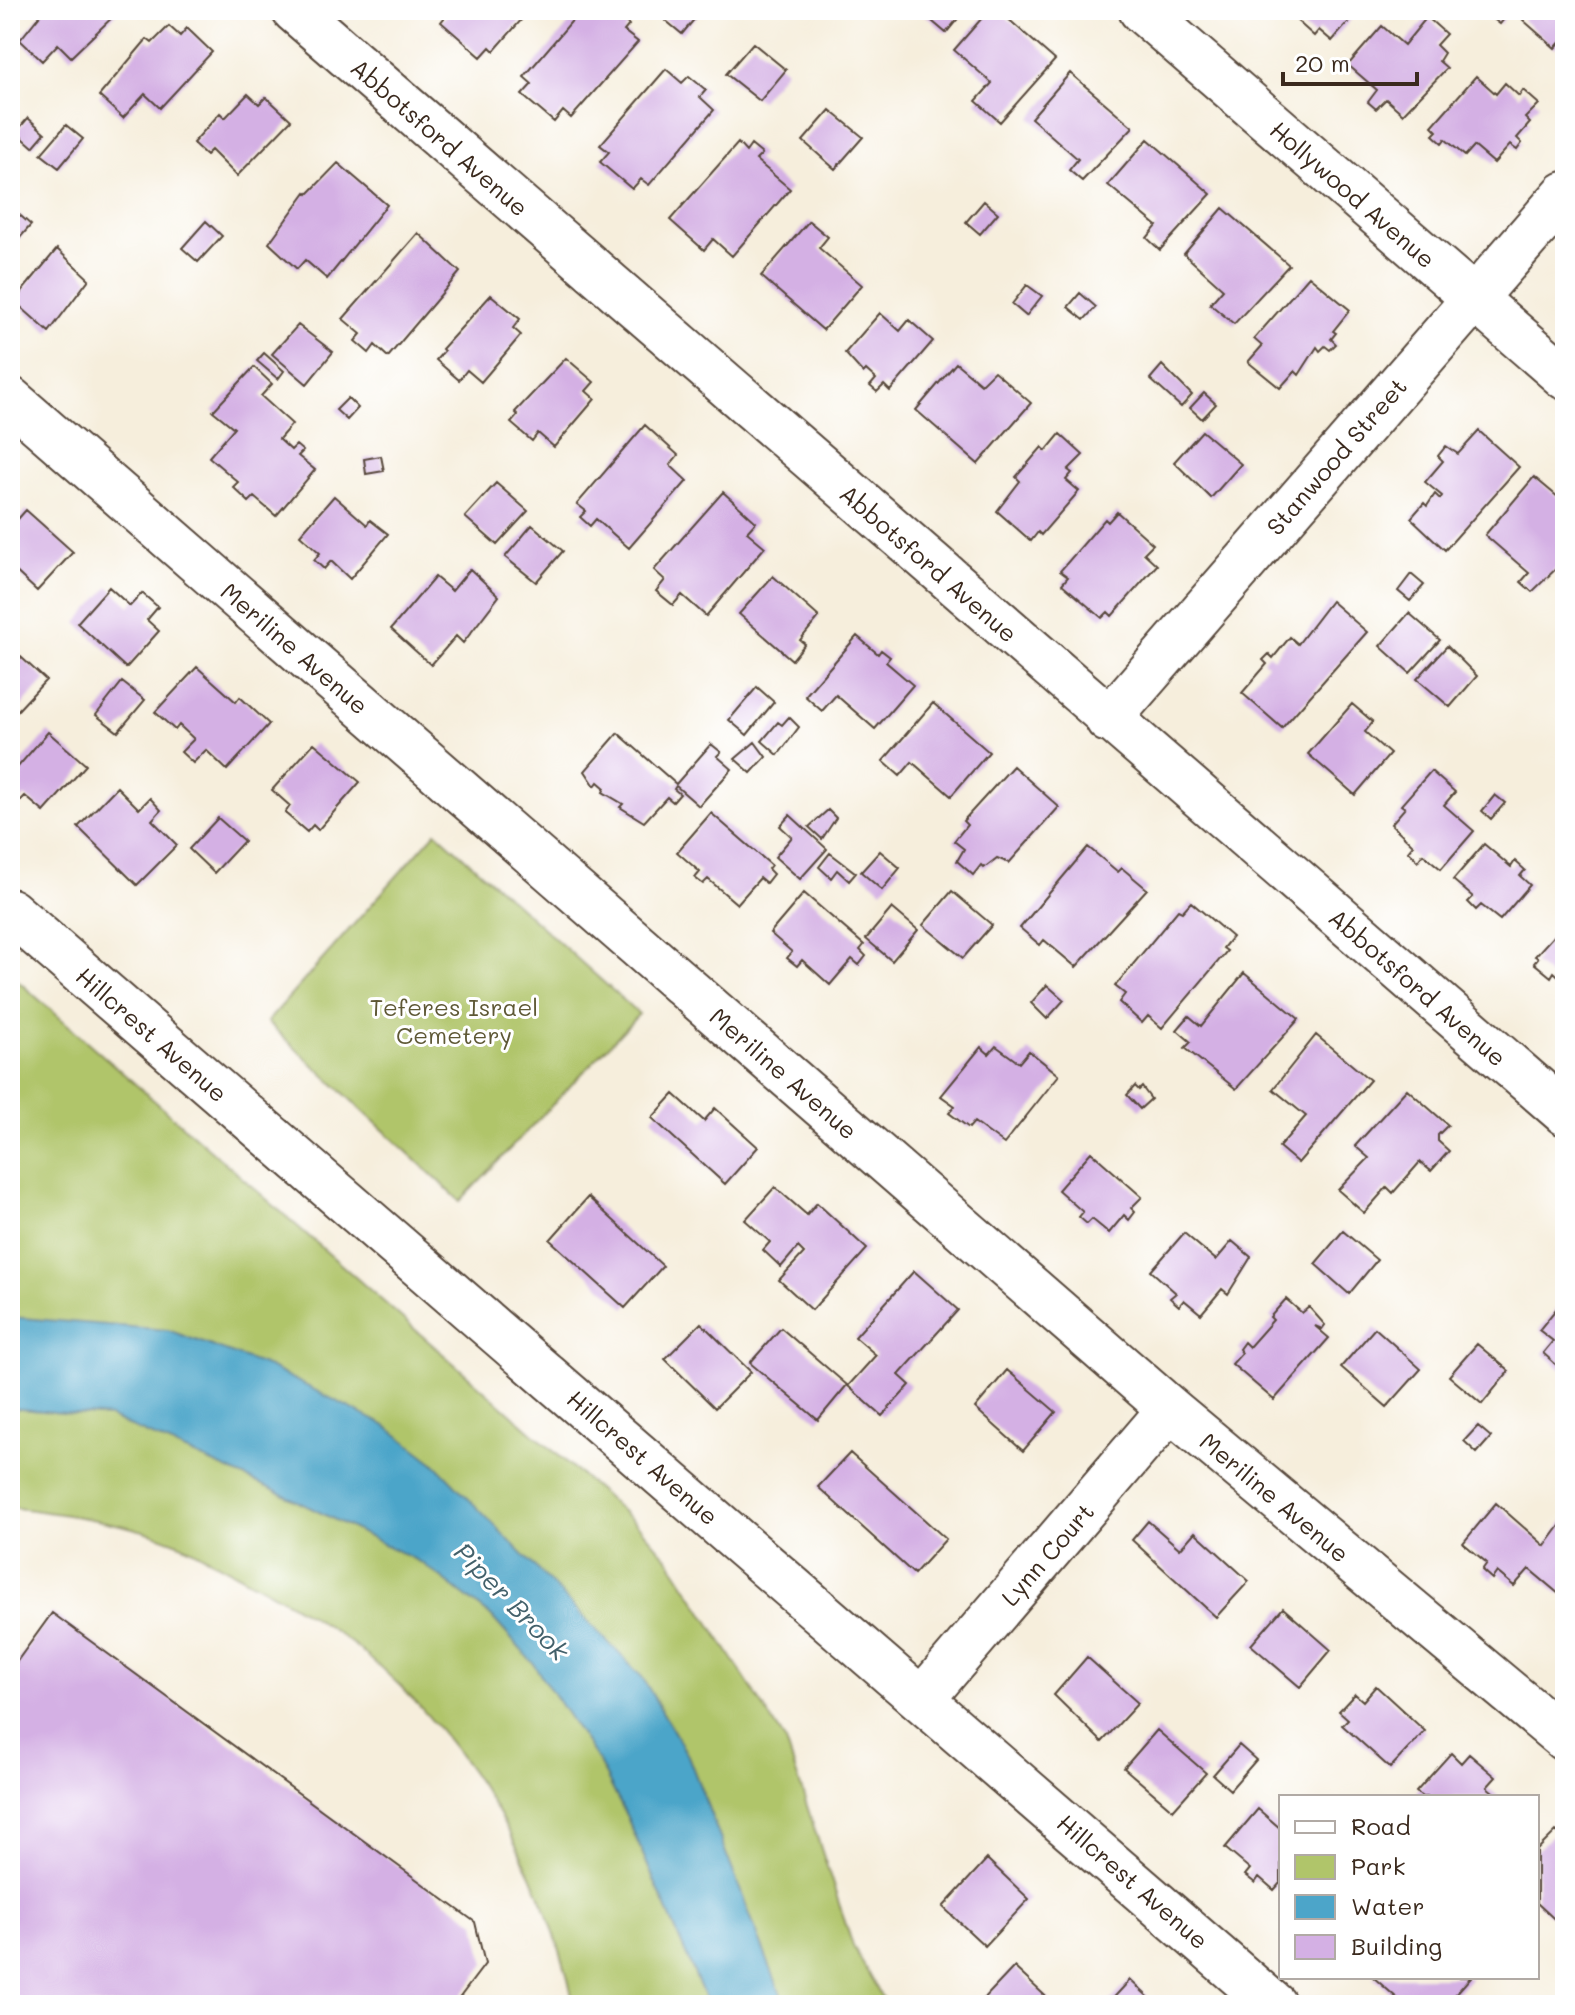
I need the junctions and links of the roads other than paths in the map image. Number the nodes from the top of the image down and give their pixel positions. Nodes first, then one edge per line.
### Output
1 (294, 10) edge
2 (1141, 10) edge
3 (1565, 194) edge
4 (1473, 298) junction
5 (1565, 377) edge
6 (10, 399) edge
7 (1108, 720) junction
8 (10, 911) edge
9 (1565, 1113) edge
10 (1170, 1409) junction
11 (923, 1698) junction
12 (1565, 1739) edge
13 (1274, 2005) edge

1 - 7 street, Abbotsford Avenue
2 - 4 street, Hollywood Avenue
3 - 4 street, Stanwood Street
4 - 5 street, Hollywood Avenue
4 - 7 street, Stanwood Street
6 - 10 street, Meriline Avenue
7 - 9 street, Abbotsford Avenue
8 - 11 street, Hillcrest Avenue
10 - 11 street, Lynn Court
10 - 12 street, Meriline Avenue
11 - 13 street, Hillcrest Avenue

